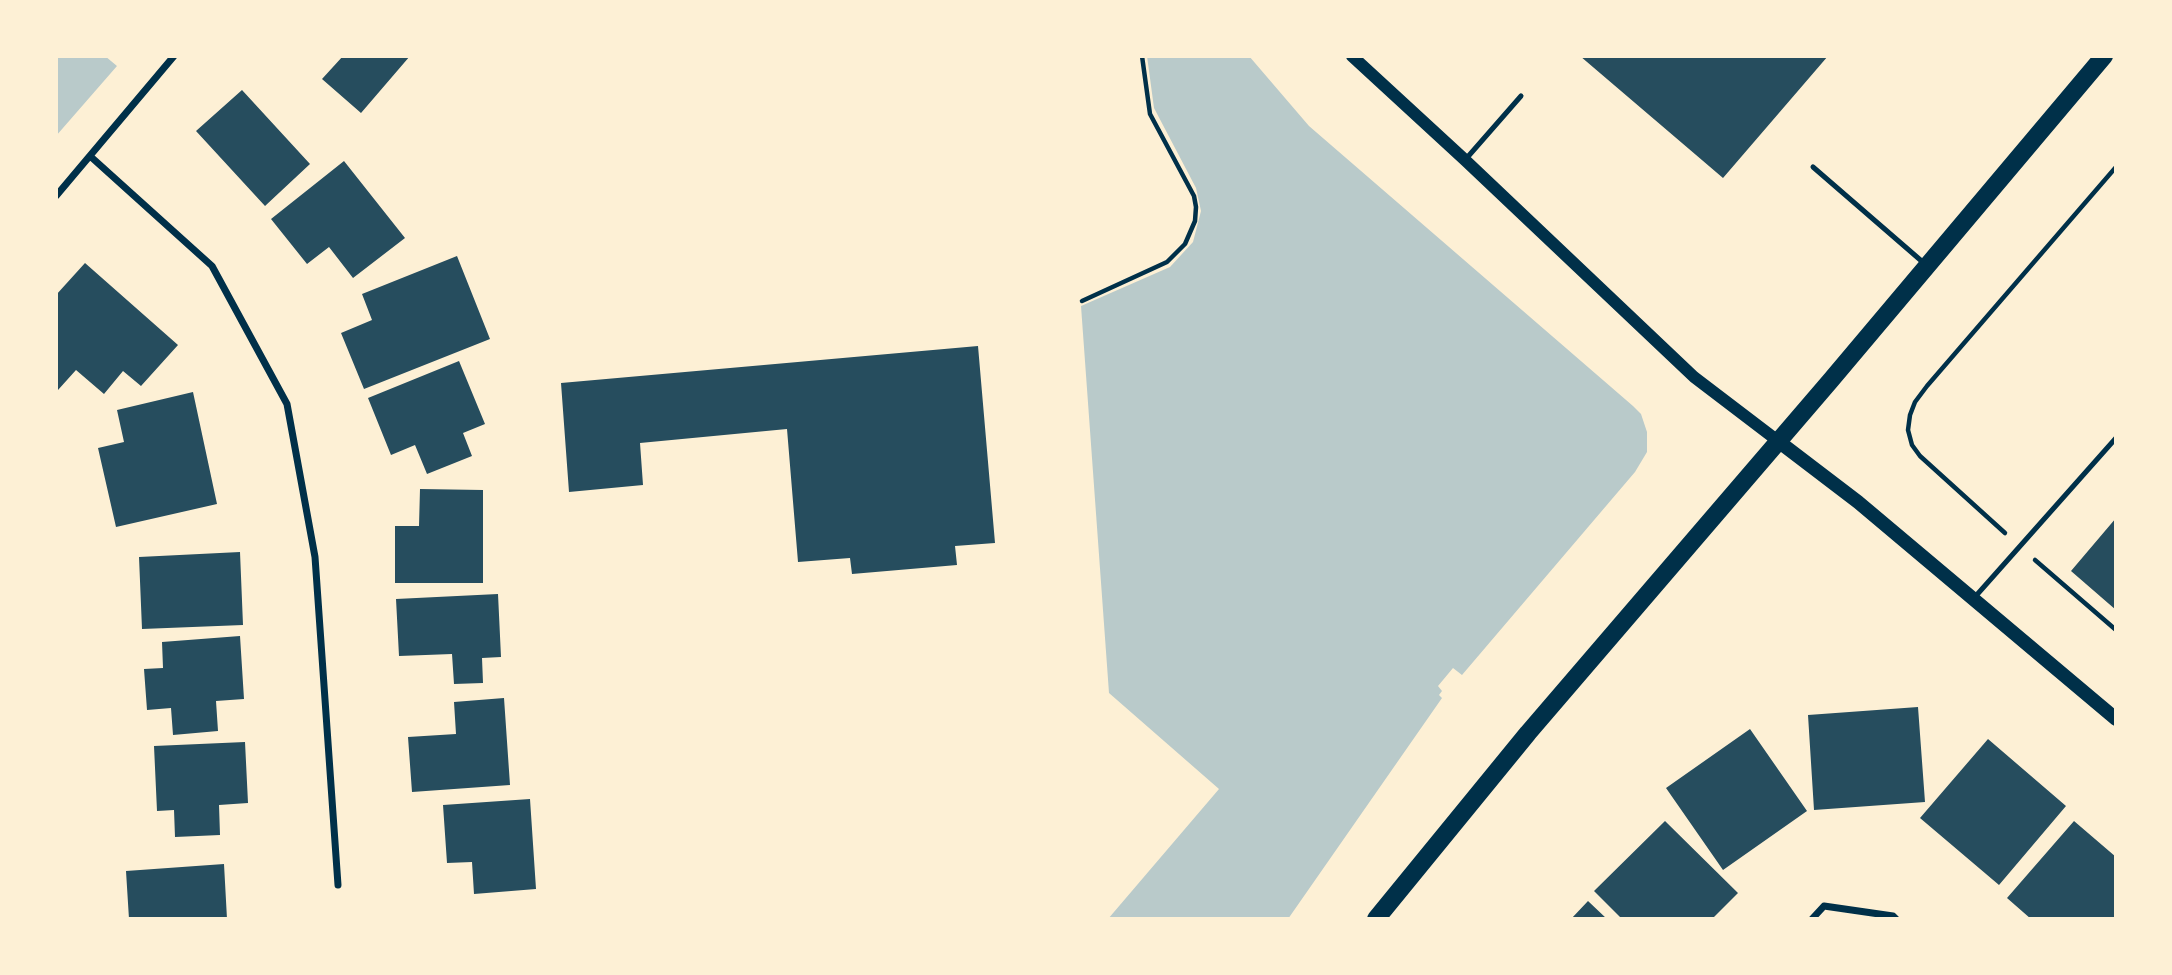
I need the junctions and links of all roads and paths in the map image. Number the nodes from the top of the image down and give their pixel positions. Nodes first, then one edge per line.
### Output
1 (174, 56) edge
2 (1142, 56) edge
3 (1352, 56) edge
4 (2104, 56) edge
5 (1521, 96) dead end
6 (90, 156) junction
7 (1465, 159) junction
8 (1814, 167) dead end
9 (2116, 167) edge
10 (56, 196) edge
11 (1927, 266) junction
12 (1082, 301) dead end
13 (2116, 438) edge
14 (1778, 441) junction
15 (2020, 546) junction
16 (1973, 599) junction
17 (2116, 630) edge
18 (2116, 719) edge
19 (338, 885) dead end
20 (1376, 919) edge
21 (1812, 919) edge
22 (1896, 919) edge

1 - 6 street
2 - 12 path
3 - 7 street
4 - 11 main road
5 - 7 lane
6 - 10 street
6 - 19 street
7 - 14 street
8 - 11 lane
9 - 15 path
11 - 14 main road
13 - 15 lane
14 - 16 main road
14 - 20 main road
15 - 16 lane
15 - 17 path
16 - 18 main road
21 - 22 street

